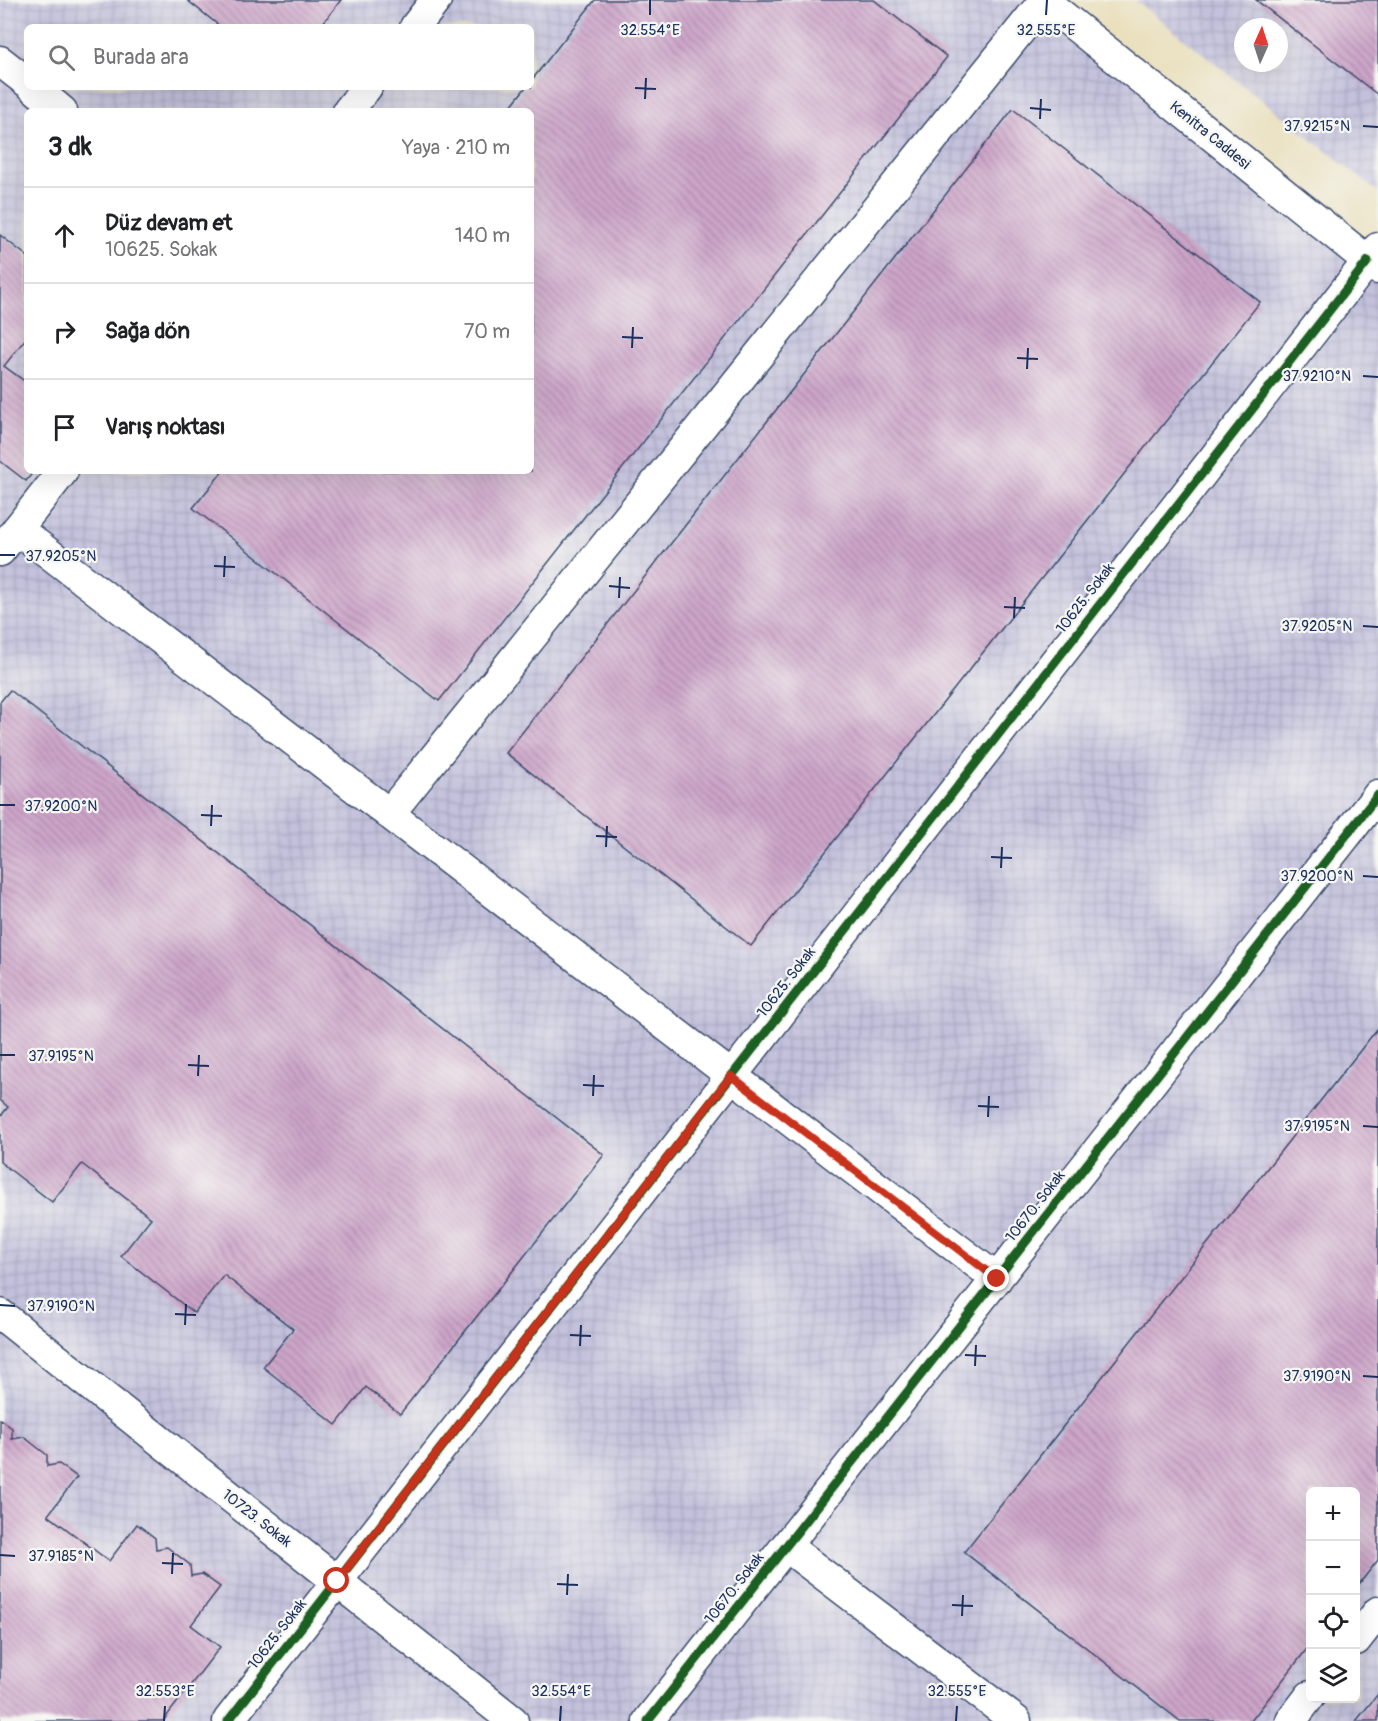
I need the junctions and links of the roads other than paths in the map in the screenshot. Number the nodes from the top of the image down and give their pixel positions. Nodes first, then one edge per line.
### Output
1 (436, 0) edge
2 (1043, 0) edge
3 (417, 24) edge
4 (0, 61) edge
5 (24, 80) edge
6 (37, 90) edge
7 (365, 90) edge
8 (58, 108) edge
9 (350, 108) edge
10 (1375, 259) edge
11 (61, 474) edge
12 (9, 540) edge
13 (1378, 795) edge
14 (389, 814) junction
15 (731, 1076) junction
16 (997, 1279) junction
17 (0, 1314) edge
18 (786, 1546) junction
19 (337, 1581) junction
20 (1378, 1612) edge
21 (1360, 1635) edge
22 (1306, 1702) edge
23 (228, 1721) edge
24 (513, 1721) edge
25 (648, 1721) edge
26 (1016, 1721) edge
27 (1291, 1721) edge

1 - 3 street
2 - 10 street, Kenitra Caddesi
2 - 14 street
4 - 5 street
6 - 8 street
7 - 9 street
10 - 15 street, 10625. Sokak
11 - 12 street
12 - 14 street
13 - 16 street, 10670. Sokak
14 - 15 street
15 - 16 street
15 - 19 street, 10625. Sokak
16 - 18 street, 10670. Sokak
17 - 19 street, 10723. Sokak
18 - 25 street, 10670. Sokak
18 - 26 street
19 - 23 street, 10625. Sokak
19 - 24 street, 10723. Sokak
20 - 21 street
22 - 27 street

